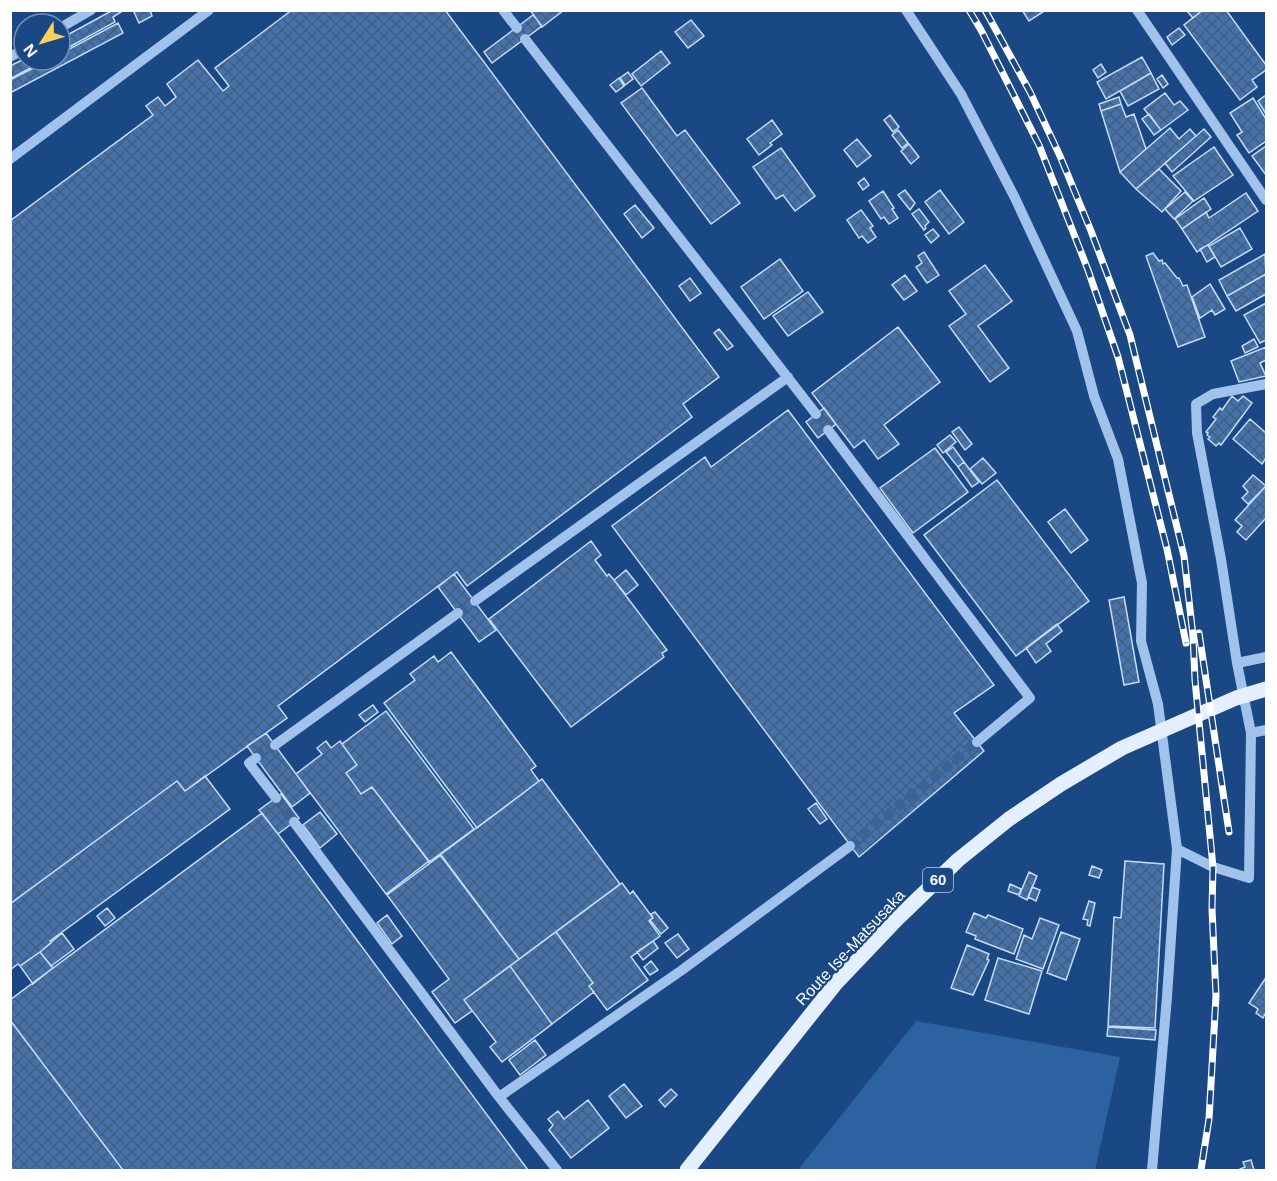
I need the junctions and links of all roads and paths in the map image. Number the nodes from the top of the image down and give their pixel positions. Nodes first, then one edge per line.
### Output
1 (91, 10) edge
2 (208, 10) edge
3 (503, 10) edge
4 (906, 10) edge
5 (1137, 10) edge
6 (72, 21) edge
7 (516, 28) dead end
8 (525, 39) dead end
9 (10, 158) edge
10 (1266, 200) edge
11 (788, 377) junction
12 (1266, 384) edge
13 (816, 414) tunnel mouth
14 (828, 430) tunnel mouth
15 (475, 601) tunnel mouth
16 (458, 614) tunnel mouth
17 (1266, 657) edge
18 (1236, 663) junction
19 (1266, 689) edge
20 (1266, 730) edge
21 (1251, 733) junction
22 (977, 742) tunnel mouth
23 (274, 745) tunnel mouth
24 (256, 758) dead end
25 (276, 798) tunnel mouth
26 (294, 822) tunnel mouth
27 (850, 846) tunnel mouth
28 (1177, 849) junction
29 (499, 1097) junction
30 (557, 1170) edge
31 (687, 1170) edge
32 (1152, 1170) edge

1 - 6 street
2 - 9 street
3 - 7 street
4 - 28 street
5 - 10 street
8 - 11 street
11 - 13 street
11 - 15 street
12 - 18 street
14 - 22 street
16 - 23 street
17 - 18 street
18 - 21 street
19 - 31 main road, Route Ise-Matsusaka / 60
20 - 21 street
21 - 28 street
24 - 25 street
26 - 29 street
27 - 29 street
28 - 32 street
29 - 30 street

